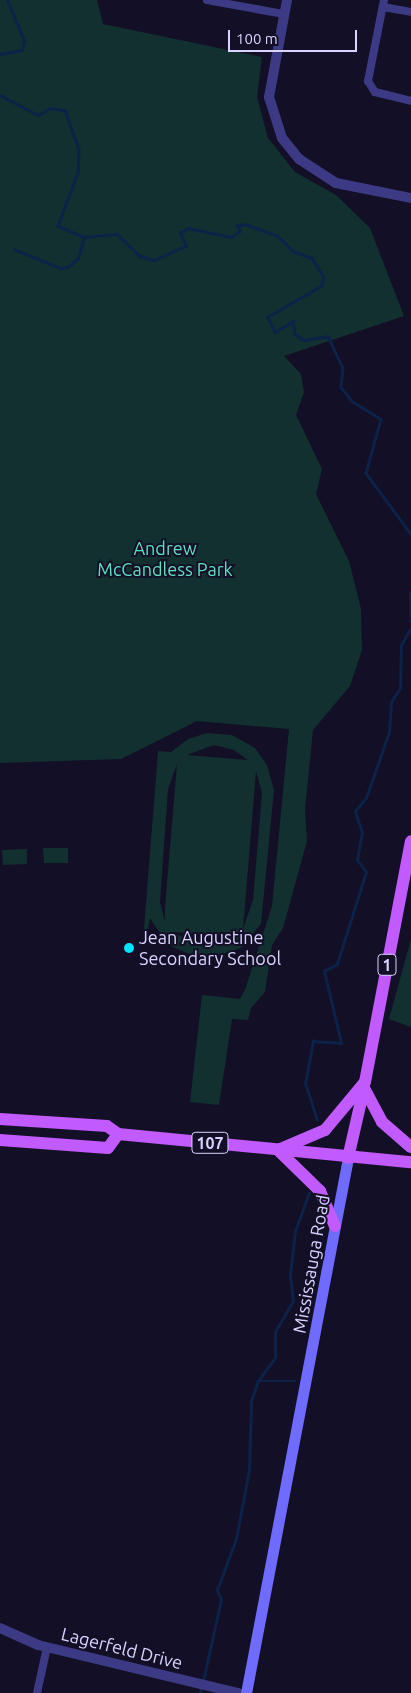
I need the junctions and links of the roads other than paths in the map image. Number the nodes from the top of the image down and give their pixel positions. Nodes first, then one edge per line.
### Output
1 (207, 0) edge
2 (286, 0) edge
3 (383, 3) edge
4 (411, 12) edge
5 (283, 14) junction
6 (411, 101) edge
7 (411, 198) edge
8 (411, 841) edge
9 (365, 1085) junction
10 (0, 1119) edge
11 (118, 1134) junction
12 (0, 1140) edge
13 (411, 1147) edge
14 (278, 1150) junction
15 (348, 1158) junction
16 (411, 1162) edge
17 (335, 1226) junction
18 (0, 1628) edge
19 (47, 1647) junction
20 (37, 1693) edge
21 (238, 1693) edge
22 (246, 1693) edge

1 - 5 street
2 - 5 street
3 - 4 street
3 - 6 street
5 - 7 street
8 - 9 main road, Mississauga Road / 1
9 - 13 main road
9 - 14 main road
9 - 15 main road, Mississauga Road / 1
10 - 11 main road, 107
11 - 12 main road
11 - 14 main road, 107
14 - 15 main road, 107
14 - 17 main road
15 - 16 main road, 107
15 - 17 main road, Mississauga Road / 1
17 - 22 main road, Mississauga Road / 1
18 - 19 street, Lagerfeld Drive
19 - 20 street
19 - 21 street, Lagerfeld Drive

